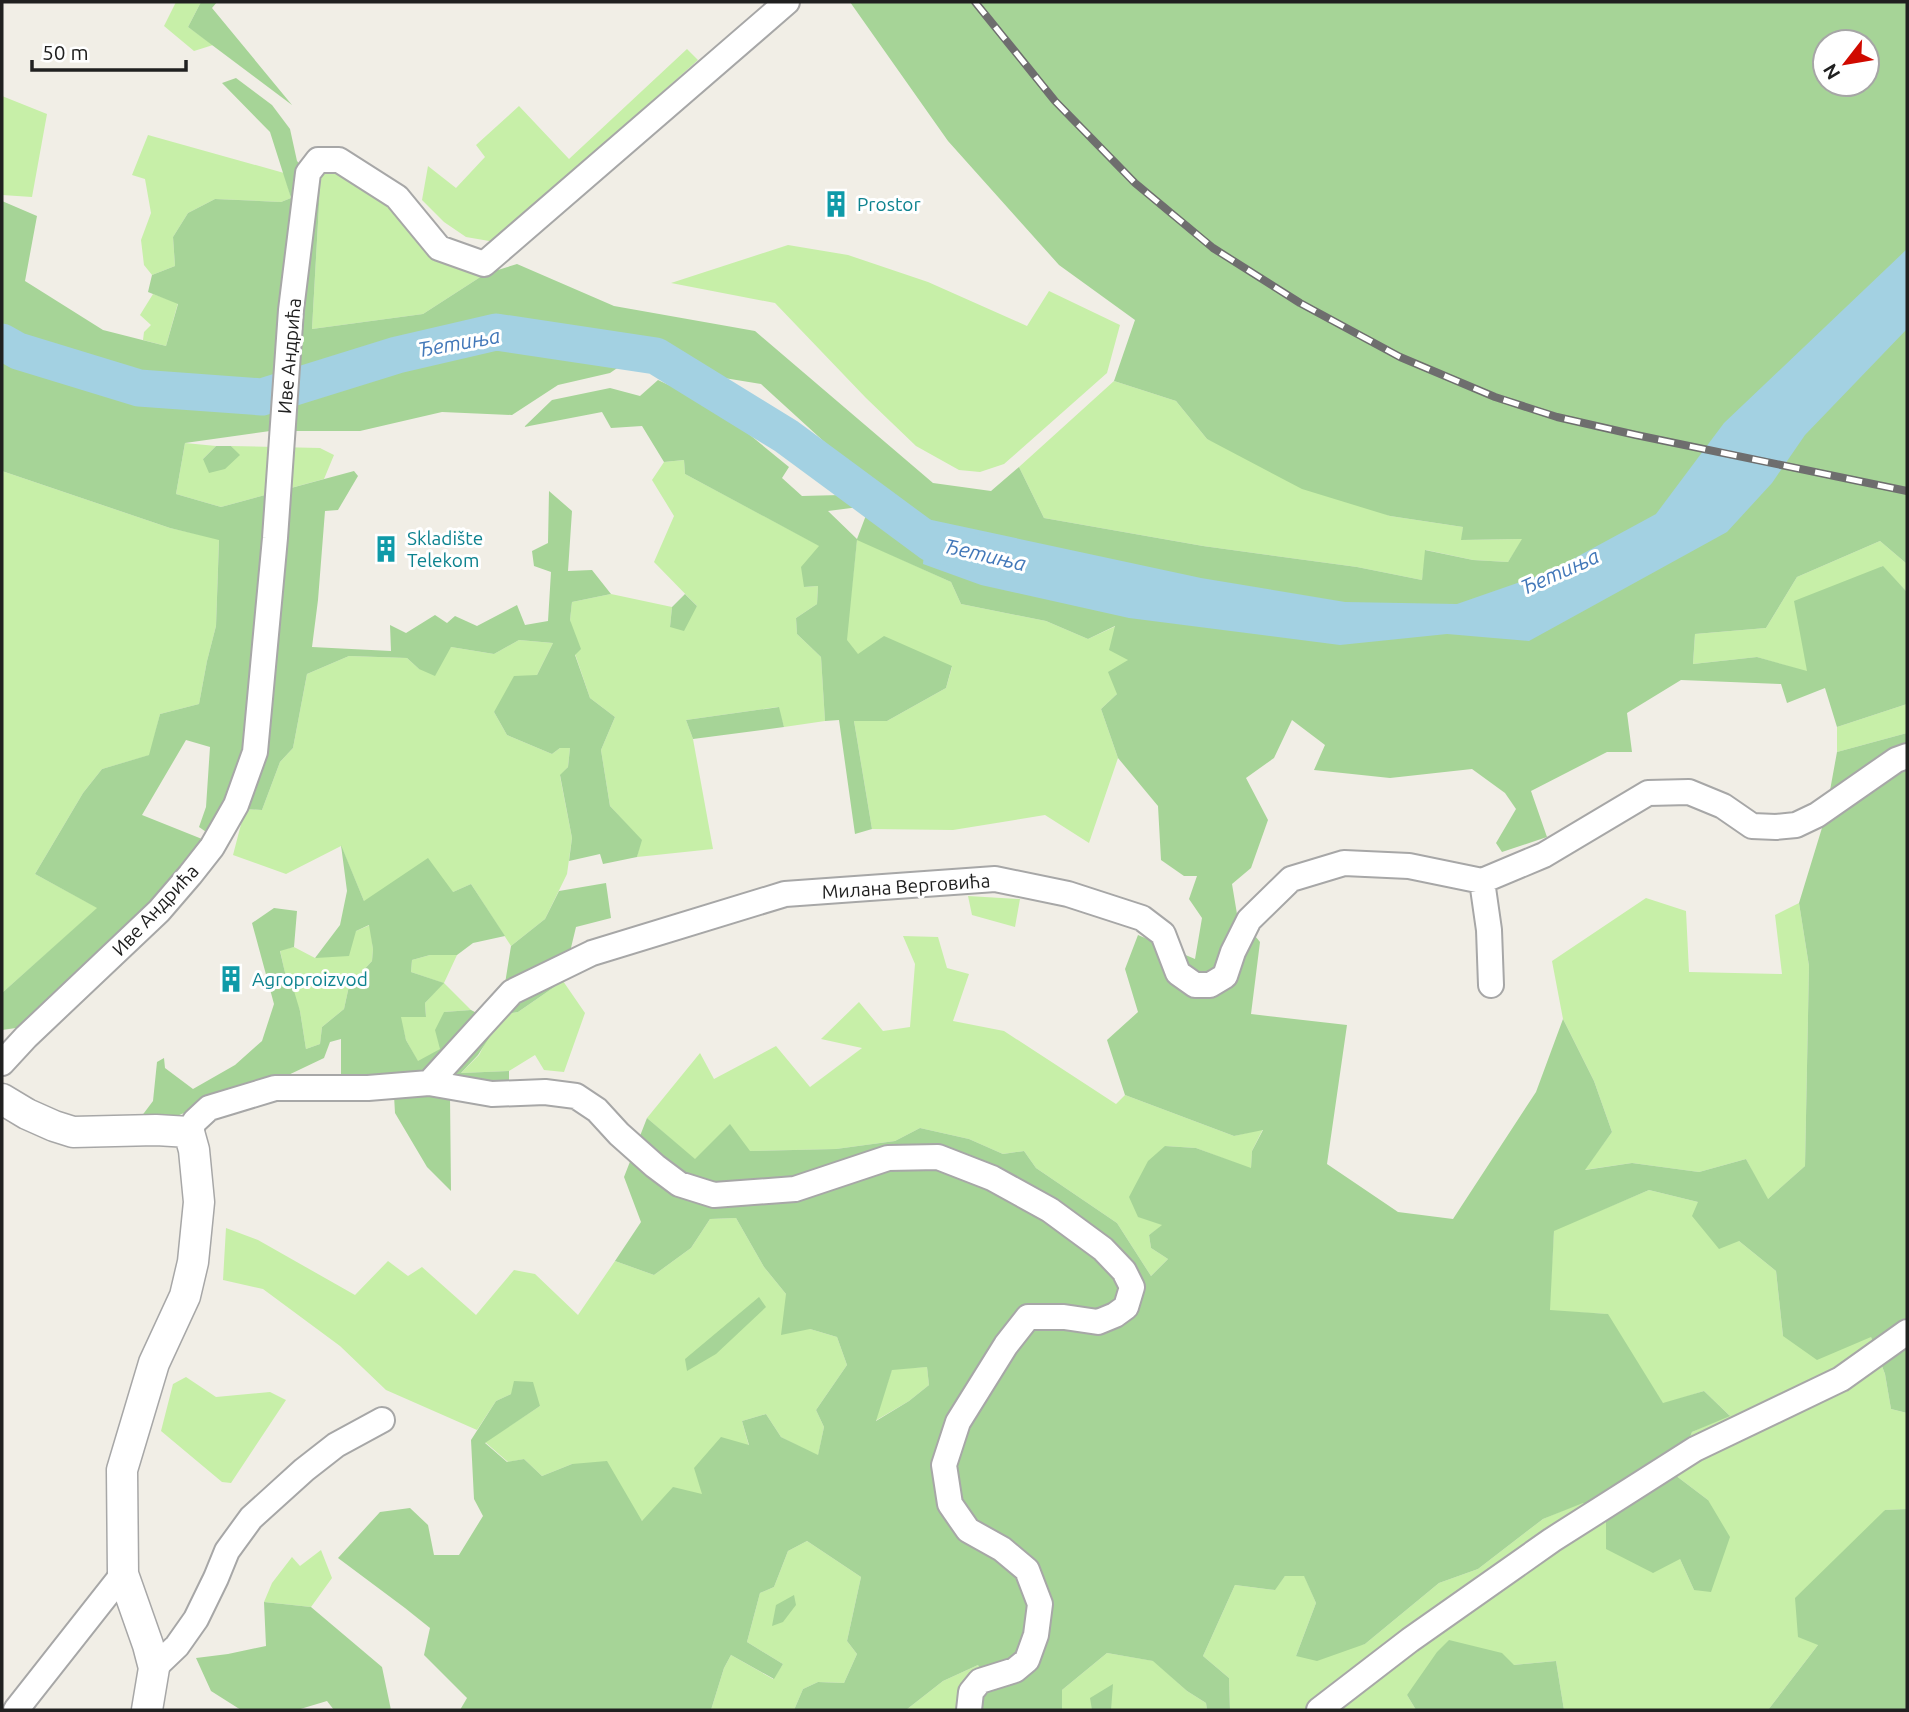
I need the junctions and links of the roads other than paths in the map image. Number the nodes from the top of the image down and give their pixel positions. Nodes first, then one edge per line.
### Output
1 (787, 2) edge
2 (1907, 757) edge
3 (1482, 881) junction
4 (1491, 985) dead end
5 (2, 1063) edge
6 (429, 1083) junction
7 (2, 1099) edge
8 (189, 1132) junction
9 (1907, 1332) edge
10 (382, 1420) dead end
11 (123, 1574) junction
12 (154, 1668) junction
13 (16, 1710) edge
14 (147, 1710) edge
15 (968, 1710) edge
16 (1319, 1710) edge

1 - 5 street, Иве Андрића
2 - 3 street
3 - 4 street
3 - 6 street, Милана Верговића
6 - 8 street
6 - 15 street
7 - 8 street
8 - 11 street
9 - 16 street
10 - 12 street
11 - 12 street
11 - 13 street
12 - 14 street

